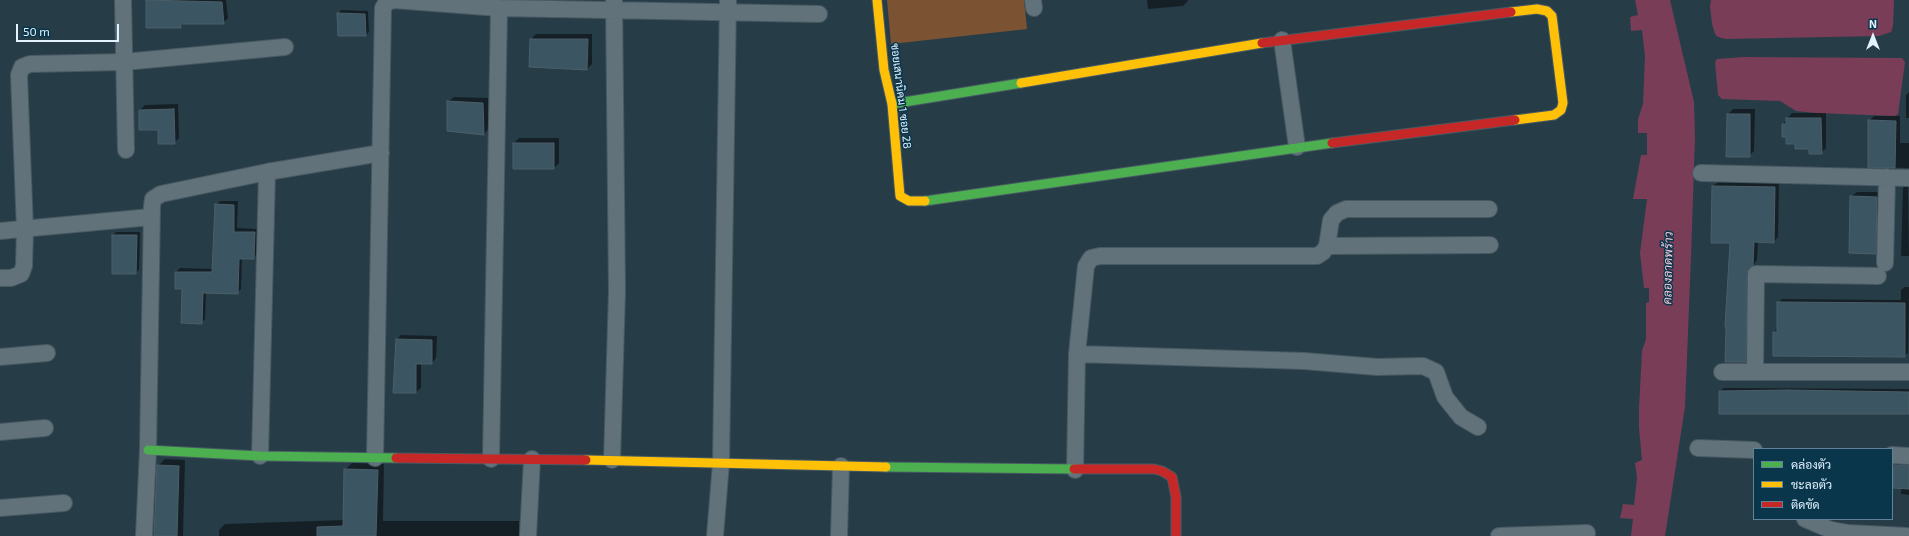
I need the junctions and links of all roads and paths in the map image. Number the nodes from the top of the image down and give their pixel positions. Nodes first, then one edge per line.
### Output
1 (123, 0) edge
2 (877, 0) edge
3 (615, 5) edge
4 (728, 6) edge
5 (776, 7) edge
6 (499, 8) junction
7 (819, 14) dead end
8 (1282, 40) junction
9 (285, 47) dead end
10 (124, 62) junction
11 (892, 104) junction
12 (1297, 147) junction
13 (126, 150) dead end
14 (382, 153) junction
15 (266, 172) junction
16 (1701, 173) dead end
17 (1887, 177) junction
18 (1909, 178) edge
19 (1489, 209) dead end
20 (151, 217) junction
21 (25, 230) junction
22 (0, 231) edge
23 (1490, 245) dead end
24 (1327, 246) junction
25 (0, 278) edge
26 (47, 353) dead end
27 (1077, 354) junction
28 (0, 357) edge
29 (1722, 372) dead end
30 (1755, 372) junction
31 (1909, 372) edge
32 (1478, 427) dead end
33 (45, 428) dead end
34 (0, 432) edge
35 (1698, 448) dead end
36 (148, 450) junction
37 (1753, 450) edge
38 (1893, 455) edge
39 (260, 456) junction
40 (1909, 456) edge
41 (375, 458) junction
42 (491, 459) junction
43 (532, 459) junction
44 (612, 460) junction
45 (721, 463) junction
46 (841, 466) junction
47 (1075, 470) junction
48 (64, 503) dead end
49 (0, 508) edge
50 (1806, 520) edge
51 (1587, 533) dead end
52 (144, 536) edge
53 (528, 536) edge
54 (715, 536) edge
55 (839, 536) edge
56 (1176, 536) edge
57 (1499, 536) edge
58 (1906, 536) edge

1 - 10 street
2 - 11 street, ซอยเสนานิคม 1 ซอย 28
3 - 4 street
3 - 6 street
3 - 44 street
4 - 5 street
4 - 45 street
5 - 7 street
6 - 14 street
6 - 42 street
8 - 11 street
8 - 12 street
8 - 12 street
9 - 10 street
10 - 13 street
10 - 21 street
11 - 12 street, ซอยเสนานิคม 1 ซอย 28
14 - 15 street
14 - 41 street
15 - 20 street
15 - 39 street
16 - 17 street
17 - 18 street
17 - 30 street
19 - 24 street
20 - 21 street
20 - 36 street
21 - 22 street
21 - 25 street
23 - 24 street
24 - 27 street
26 - 28 street
27 - 32 street
27 - 47 street
29 - 30 street
30 - 31 street
33 - 34 street
35 - 37 street
36 - 39 street
36 - 52 street
38 - 40 street
39 - 41 street
41 - 42 street
42 - 43 street
43 - 44 street
43 - 53 street
44 - 45 street
45 - 46 street
45 - 54 street
46 - 47 street
46 - 55 street
47 - 56 street
48 - 49 street
50 - 58 street
51 - 57 street

